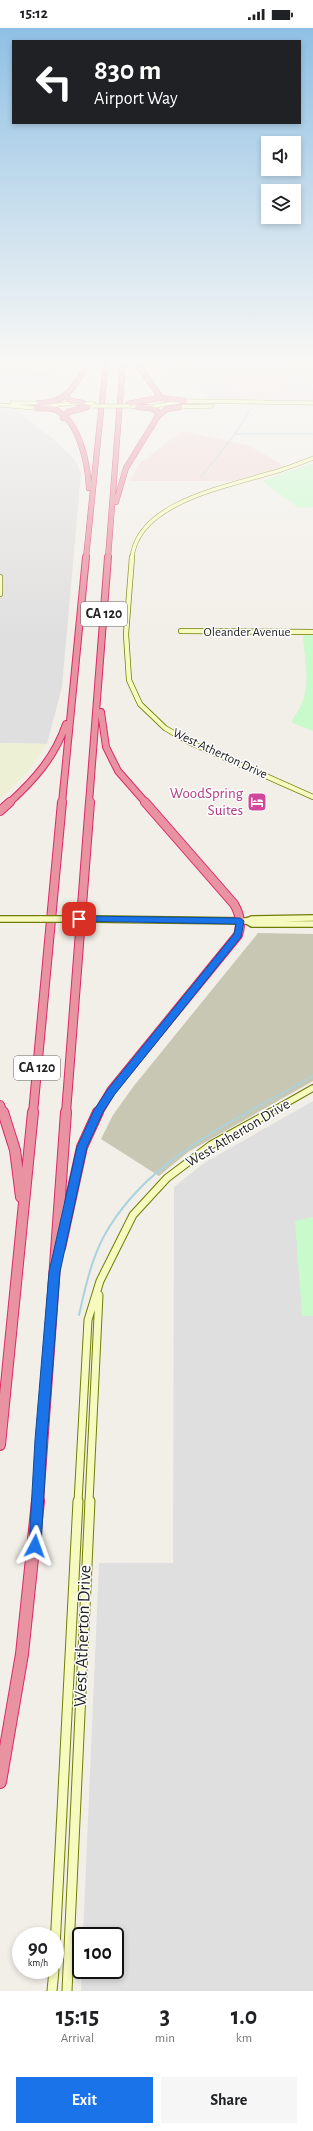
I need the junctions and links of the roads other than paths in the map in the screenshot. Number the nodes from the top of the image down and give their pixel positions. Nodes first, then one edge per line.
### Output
1 (83, 454) edge
2 (96, 454) edge
3 (116, 454) edge
4 (135, 454) edge
5 (313, 458) edge
6 (111, 512) junction
7 (85, 563) junction
8 (0, 576) edge
9 (0, 594) edge
10 (181, 631) dead end
11 (313, 632) edge
12 (98, 689) junction
13 (72, 692) junction
14 (313, 797) edge
15 (0, 811) edge
16 (313, 918) edge
17 (0, 919) edge
18 (244, 921) junction
19 (313, 924) edge
20 (313, 1088) edge
21 (0, 1105) edge
22 (21, 1243) junction
23 (54, 1272) junction
24 (100, 1281) junction
25 (0, 1445) edge
26 (0, 1782) edge
27 (56, 1927) edge
28 (53, 1979) edge
29 (52, 1991) edge
30 (67, 1991) edge

1 - 7 highway
2 - 7 highway, CA 120
3 - 6 highway, CA 120
4 - 6 highway
5 - 14 street, West Atherton Drive
6 - 12 highway, CA 120
7 - 13 highway, CA 120
8 - 9 street
10 - 11 street, Oleander Avenue
12 - 18 highway
12 - 23 highway, CA 120
13 - 15 highway
13 - 22 highway, CA 120
16 - 18 street
17 - 18 street, bridge
18 - 19 street
18 - 23 highway
20 - 24 street, West Atherton Drive
21 - 22 highway
22 - 25 highway, CA 120
23 - 26 highway, CA 120
24 - 27 street, West Atherton Drive
24 - 30 street, West Atherton Drive
28 - 29 street

